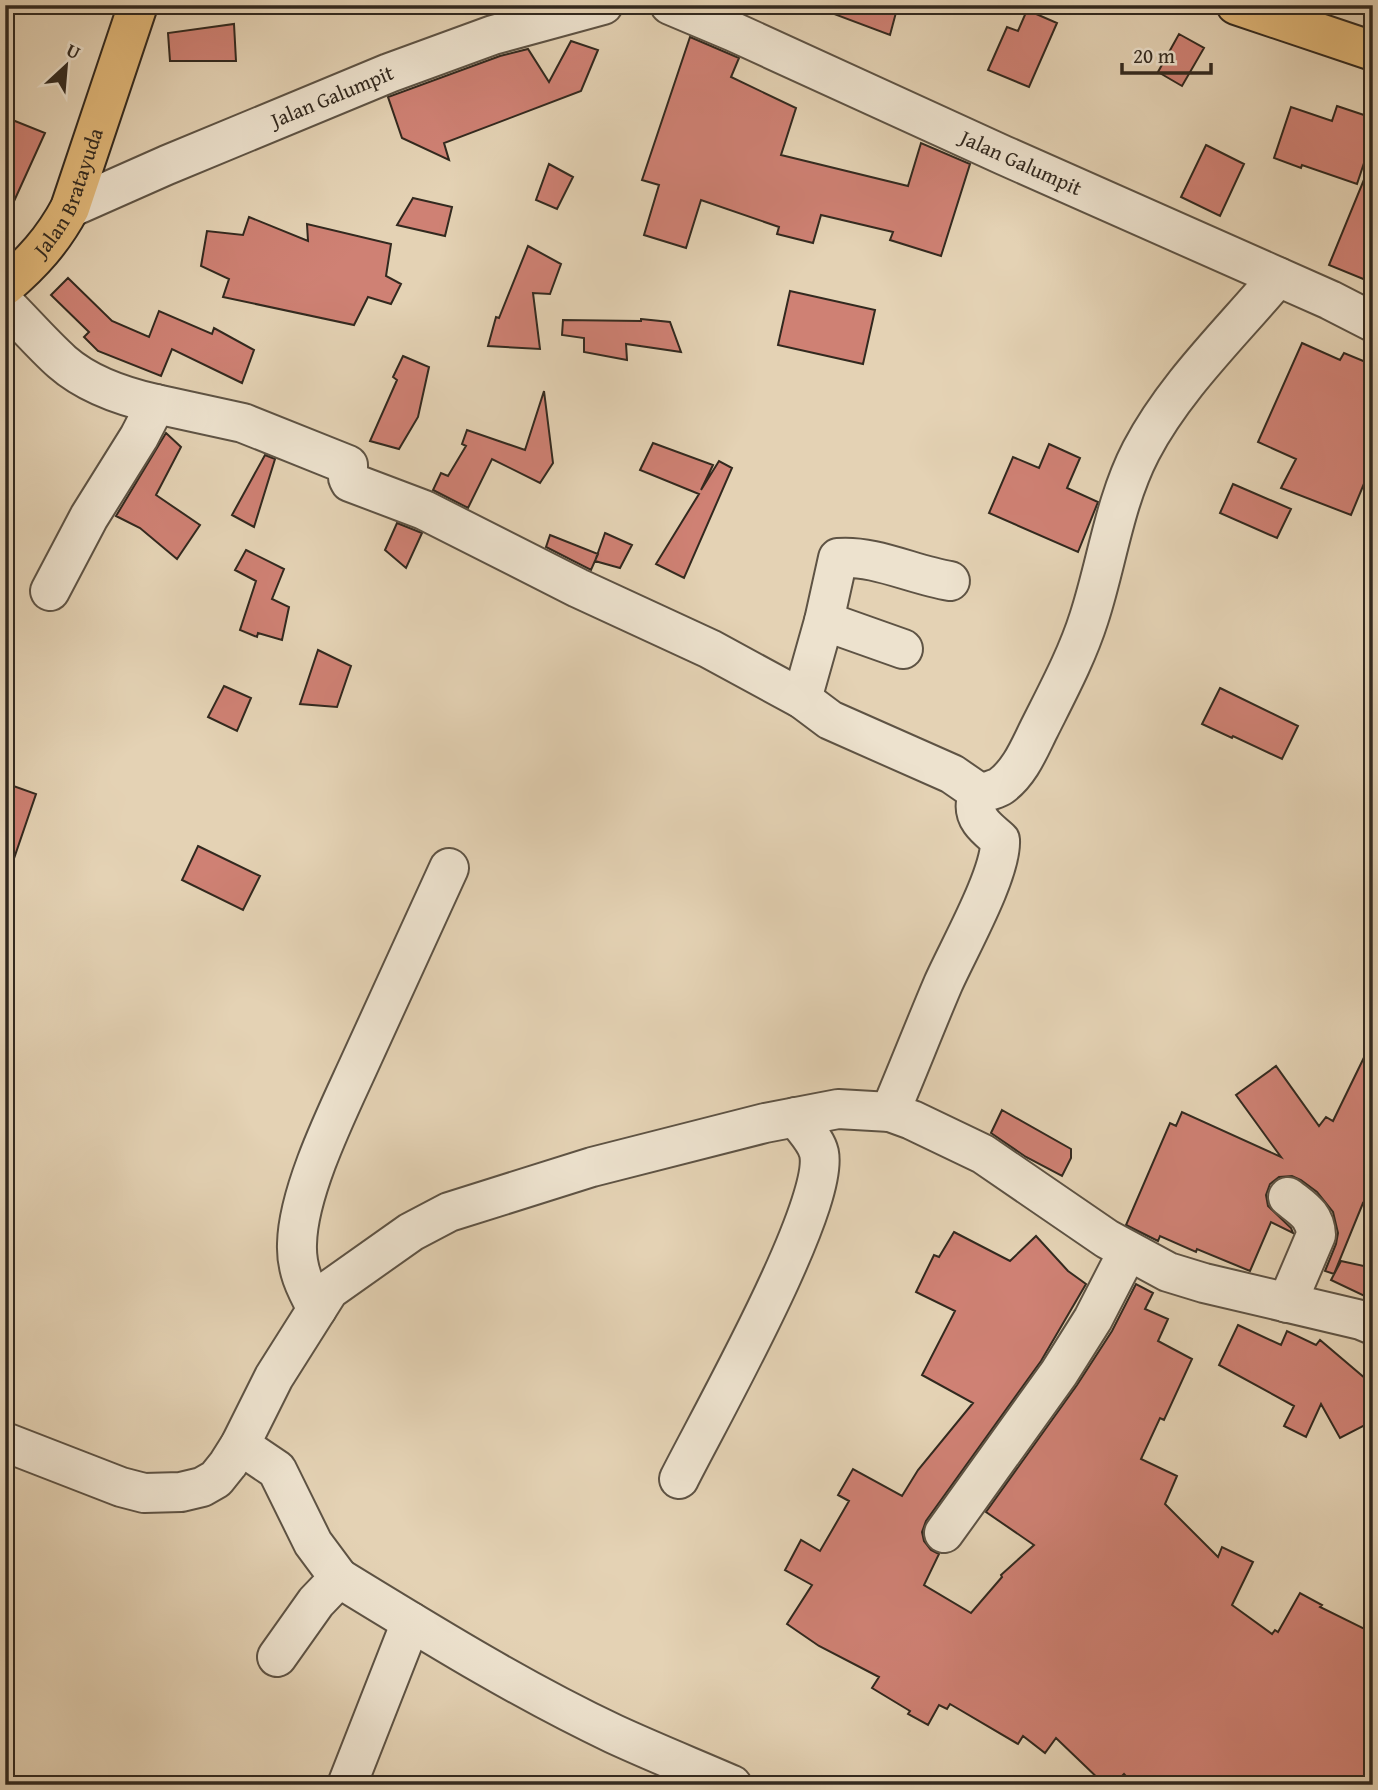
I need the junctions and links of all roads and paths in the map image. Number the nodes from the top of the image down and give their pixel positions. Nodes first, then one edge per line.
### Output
1 (138, 5) edge
2 (603, 5) edge
3 (670, 5) edge
4 (1236, 5) edge
5 (1373, 51) edge
6 (70, 208) junction
7 (1278, 277) junction
8 (5, 286) edge
9 (5, 304) edge
10 (1373, 322) edge
11 (156, 404) junction
12 (950, 581) dead end
13 (50, 591) dead end
14 (824, 621) junction
15 (903, 649) dead end
16 (802, 699) junction
17 (981, 794) junction
18 (449, 867) dead end
19 (890, 1112) junction
20 (803, 1128) junction
21 (1288, 1197) dead end
22 (1121, 1264) junction
23 (1287, 1303) junction
24 (317, 1309) junction
25 (1373, 1325) edge
26 (5, 1442) edge
27 (258, 1458) junction
28 (679, 1479) dead end
29 (944, 1533) dead end
30 (339, 1578) junction
31 (411, 1622) junction
32 (277, 1657) dead end
33 (347, 1785) edge
34 (732, 1785) edge

1 - 6 main road, Jalan Bratayuda
2 - 6 street, Jalan Galumpit
3 - 7 street, Jalan Galumpit
4 - 5 main road
6 - 8 main road, Jalan Bratayuda
7 - 10 street, Jalan Galumpit
7 - 17 street
9 - 11 street
11 - 13 street
11 - 16 street
12 - 14 street
14 - 15 street
14 - 16 street
16 - 17 street
17 - 19 street
18 - 24 street
19 - 20 street
19 - 22 street
20 - 24 street
20 - 28 street
21 - 23 street
22 - 23 street
22 - 29 street
23 - 25 street
24 - 27 street
26 - 27 street
27 - 30 street
30 - 31 street
30 - 32 street
31 - 33 street
31 - 34 street

